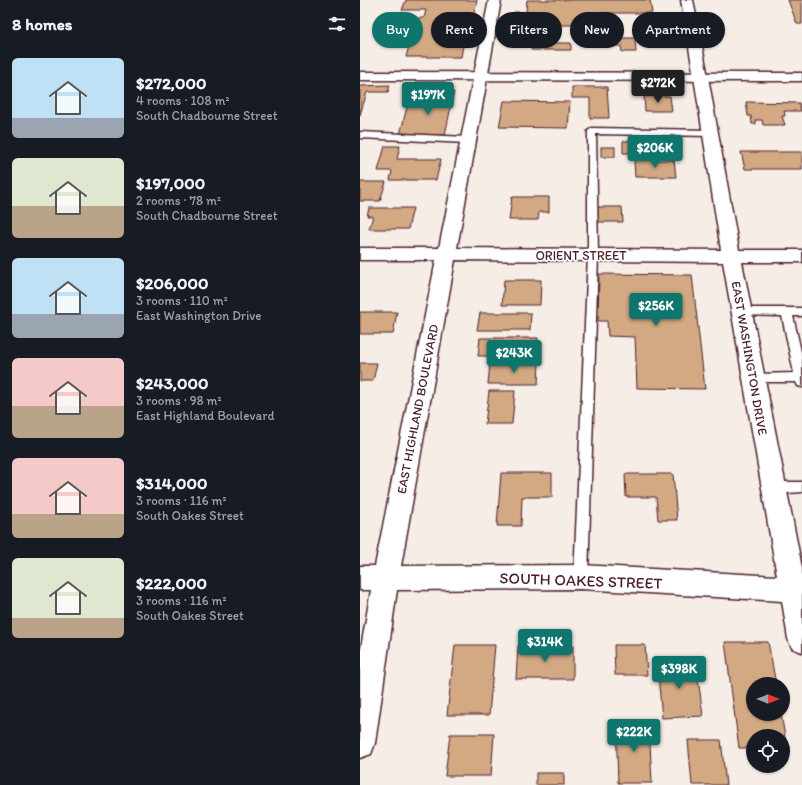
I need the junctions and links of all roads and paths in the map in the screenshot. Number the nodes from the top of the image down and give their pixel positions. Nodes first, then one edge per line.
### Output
1 (495, 0) edge
2 (686, 0) edge
3 (360, 76) edge
4 (479, 76) junction
5 (701, 77) junction
6 (802, 77) edge
7 (711, 134) junction
8 (360, 135) edge
9 (467, 140) junction
10 (360, 254) edge
11 (446, 254) junction
12 (593, 255) junction
13 (731, 255) junction
14 (802, 256) edge
15 (742, 312) junction
16 (787, 312) junction
17 (802, 312) edge
18 (754, 378) junction
19 (802, 379) edge
20 (802, 487) edge
21 (774, 488) junction
22 (581, 577) junction
23 (360, 578) edge
24 (386, 578) junction
25 (797, 590) edge
26 (802, 640) edge
27 (360, 743) edge

1 - 4 street, EAST HIGHLAND BOULEVARD
2 - 5 street, EAST WASHINGTON DRIVE
3 - 4 street
4 - 5 street
4 - 9 street, EAST HIGHLAND BOULEVARD
5 - 6 street
5 - 7 street, EAST WASHINGTON DRIVE
7 - 12 lane
7 - 13 street, EAST WASHINGTON DRIVE
8 - 9 lane
9 - 11 street, EAST HIGHLAND BOULEVARD
10 - 11 street, ORIENT STREET
11 - 12 street, ORIENT STREET
11 - 24 street, EAST HIGHLAND BOULEVARD
12 - 13 street, ORIENT STREET
12 - 22 lane
13 - 14 street, ORIENT STREET
13 - 15 street, EAST WASHINGTON DRIVE
15 - 16 lane
15 - 18 street, EAST WASHINGTON DRIVE
16 - 17 lane
16 - 19 lane
18 - 19 lane
18 - 21 street, EAST WASHINGTON DRIVE
20 - 21 lane
21 - 25 street, EAST WASHINGTON DRIVE
22 - 24 street, SOUTH OAKES STREET
22 - 25 street, SOUTH OAKES STREET
23 - 24 street, SOUTH OAKES STREET
24 - 27 street, EAST HIGHLAND BOULEVARD
25 - 26 street, EAST WASHINGTON DRIVE

